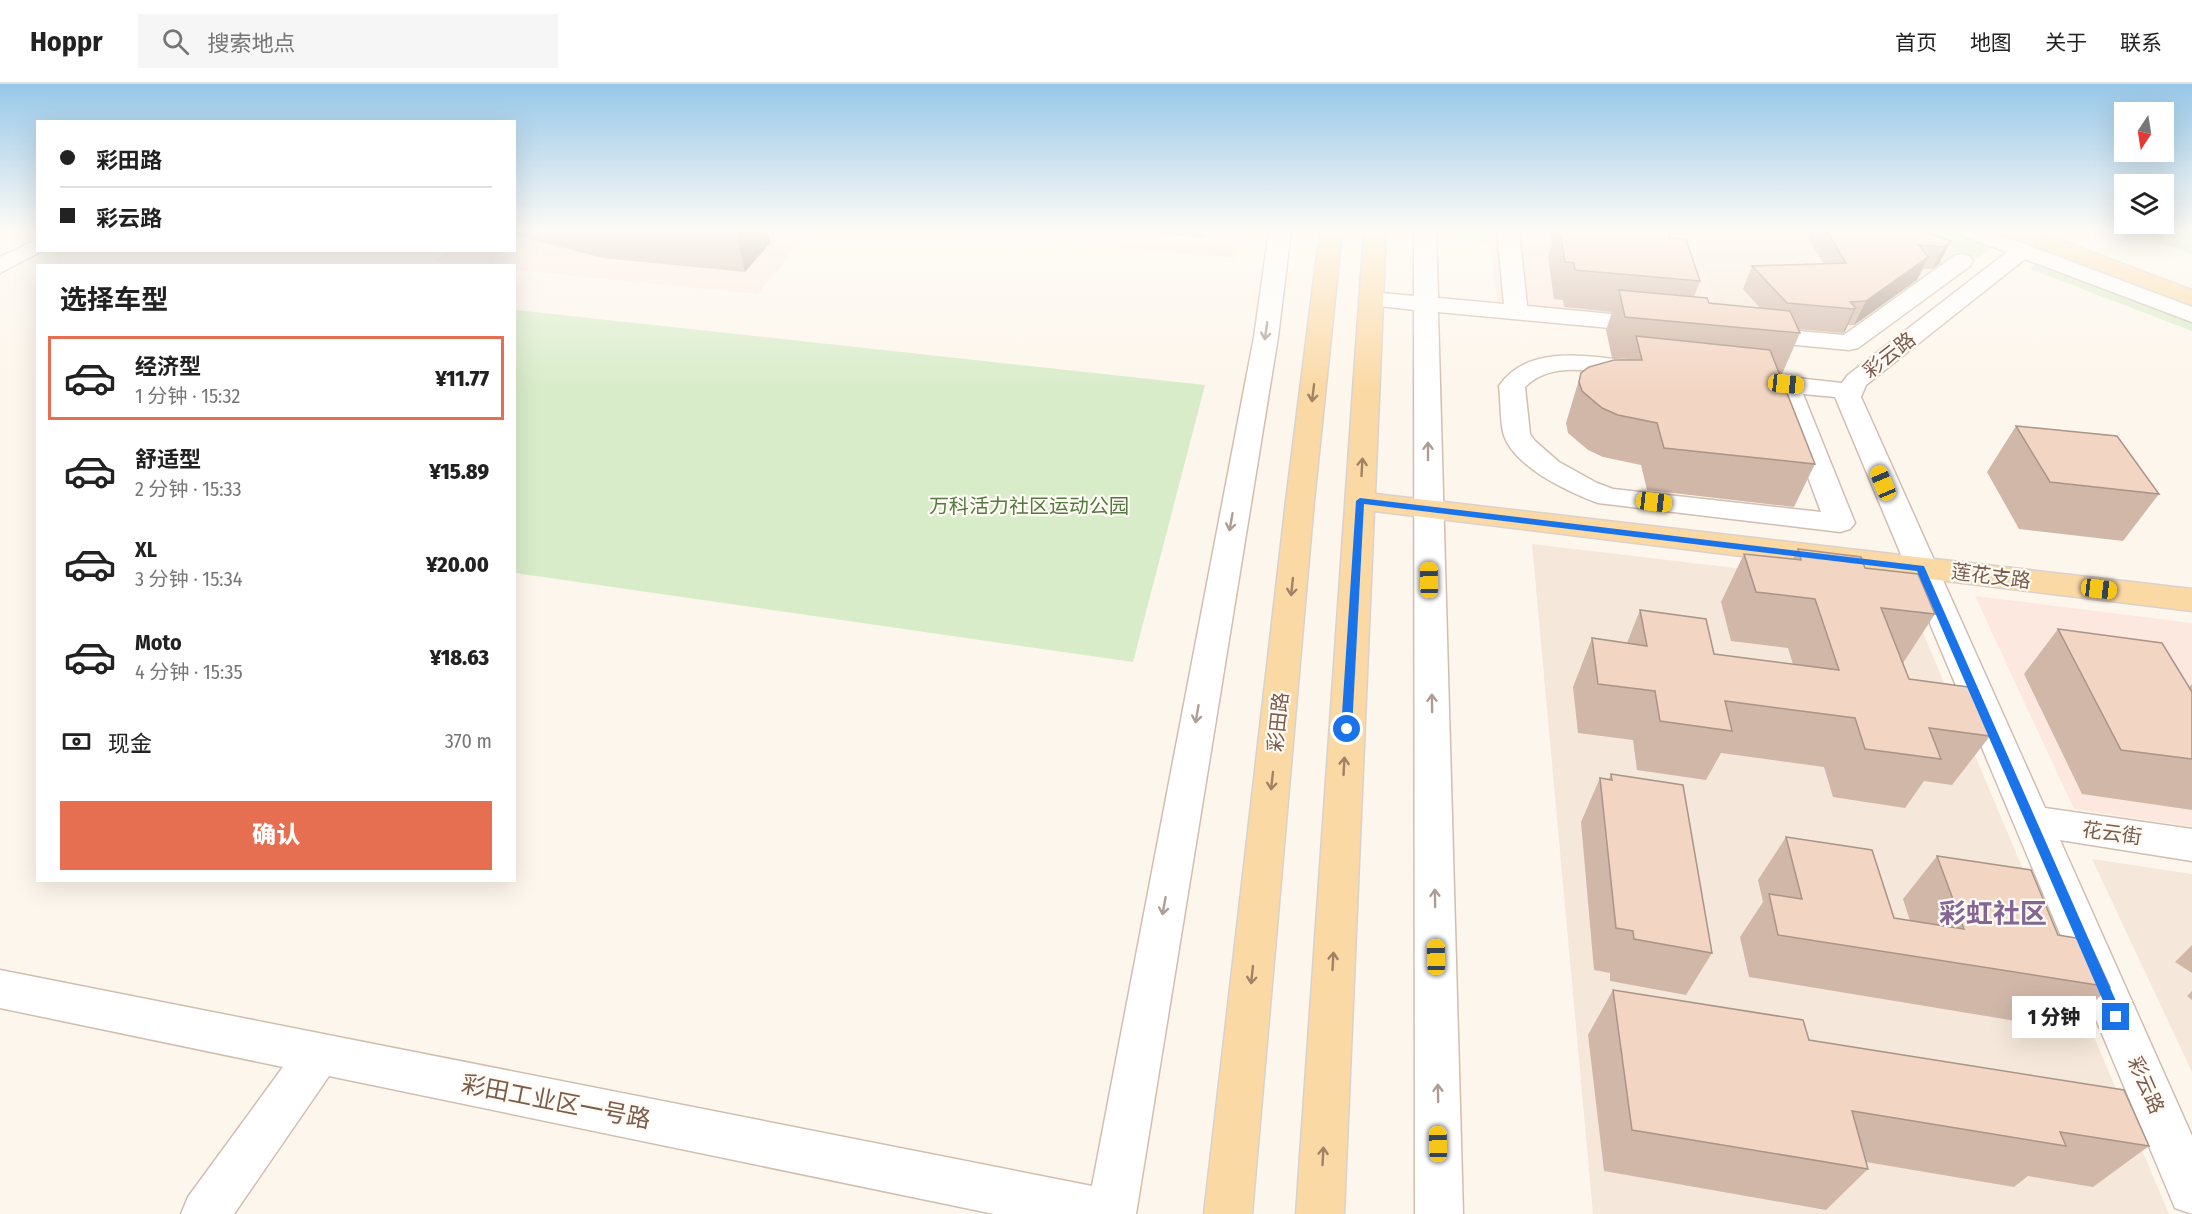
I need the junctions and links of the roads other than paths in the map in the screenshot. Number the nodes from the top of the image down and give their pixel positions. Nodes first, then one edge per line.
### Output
1 (1273, 284) edge
2 (1326, 284) edge
3 (1372, 284) edge
4 (1426, 284) edge
5 (1513, 284) edge
6 (1931, 284) edge
7 (1979, 284) edge
8 (2119, 284) edge
9 (2149, 284) edge
10 (2192, 298) edge
11 (1371, 299) junction
12 (1427, 304) junction
13 (1516, 312) junction
14 (2192, 315) edge
15 (1673, 327) edge
16 (1735, 333) edge
17 (1657, 372) edge
18 (1716, 378) edge
19 (1786, 384) junction
20 (1849, 391) junction
21 (1608, 497) junction
22 (1360, 501) junction
23 (1428, 510) junction
24 (1614, 531) junction
25 (1921, 568) junction
26 (2192, 600) edge
27 (2031, 822) junction
28 (2192, 845) edge
29 (0, 989) edge
30 (318, 1054) junction
31 (2192, 1191) edge
32 (1009, 1204) edge
33 (205, 1214) edge
34 (1111, 1214) edge
35 (1228, 1214) edge
36 (1320, 1214) edge
37 (1439, 1214) edge

1 -> 34 street
2 -> 35 main road, 彩田路
3 - 11 main road
4 - 12 street
5 - 13 street
6 - 16 street
7 - 20 street, 彩云路
8 - 14 street
9 - 10 main road
11 - 12 street
22 -> 11 main road
12 - 13 street
23 -> 12 street
13 - 15 street
17 - 21 street
18 - 19 street
19 - 20 street
19 - 21 street
20 - 25 street, 彩云路
21 - 24 street
22 - 23 main road, 莲花支路
36 -> 22 main road
23 - 24 main road, 莲花支路
37 -> 23 street
24 - 25 main road, 莲花支路
25 - 26 main road, 莲花支路
25 - 27 street, 彩云路
27 - 28 street, 花云街
27 - 31 street, 彩云路
29 - 30 street, 彩田工业区一号路
30 - 32 street, 彩田工业区一号路
30 - 33 street
32 - 34 street, 彩田工业区一号路

